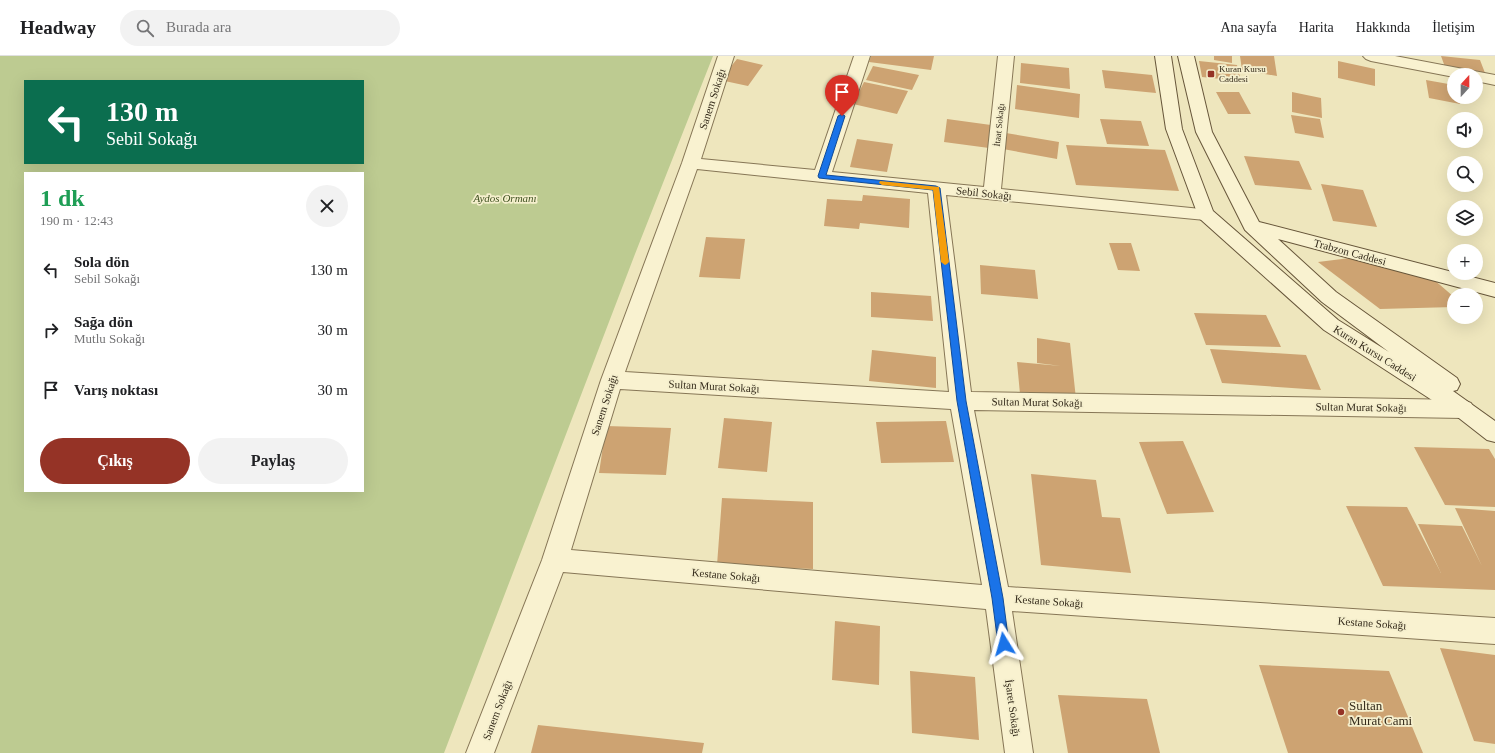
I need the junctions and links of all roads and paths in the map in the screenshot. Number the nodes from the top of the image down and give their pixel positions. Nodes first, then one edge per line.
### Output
1 (726, 56) edge
2 (862, 56) edge
3 (1006, 56) edge
4 (1163, 56) edge
5 (1186, 56) edge
6 (1371, 56) edge
7 (1447, 71) edge
8 (1483, 77) edge
9 (1495, 80) edge
10 (691, 163) junction
11 (822, 176) junction
12 (936, 188) junction
13 (992, 194) junction
14 (1205, 214) junction
15 (1252, 226) junction
16 (1495, 290) edge
17 (612, 380) junction
18 (961, 401) junction
19 (1463, 409) junction
20 (1495, 417) edge
21 (1495, 433) edge
22 (555, 560) junction
23 (997, 598) junction
24 (1495, 631) edge
25 (480, 753) edge
26 (1020, 753) edge

1 - 10 street, Sanem Sokağı
2 - 11 street
3 - 13 street, İtaat Sokağı
4 - 14 street, Kuran Kursu Caddesi
5 - 15 street, Kuran Kursu Caddesi
6 - 7 street
8 - 9 street
10 - 11 street, Sebil Sokağı
10 - 17 street, Sanem Sokağı
11 - 12 street, Sebil Sokağı
12 - 13 street, Sebil Sokağı
12 - 18 street, İşaret Sokağı
13 - 14 street, Sebil Sokağı
14 - 15 street, Trabzon Caddesi
14 - 19 street, Kuran Kursu Caddesi
15 - 16 street, Trabzon Caddesi
15 - 20 street, Kuran Kursu Caddesi
17 - 18 street, Sultan Murat Sokağı
17 - 22 street, Sanem Sokağı
18 - 19 street, Sultan Murat Sokağı
18 - 23 street, İşaret Sokağı
19 - 21 street, Kuran Kursu Caddesi
22 - 23 street, Kestane Sokağı
22 - 25 street, Sanem Sokağı
23 - 24 street, Kestane Sokağı
23 - 26 street, İşaret Sokağı

